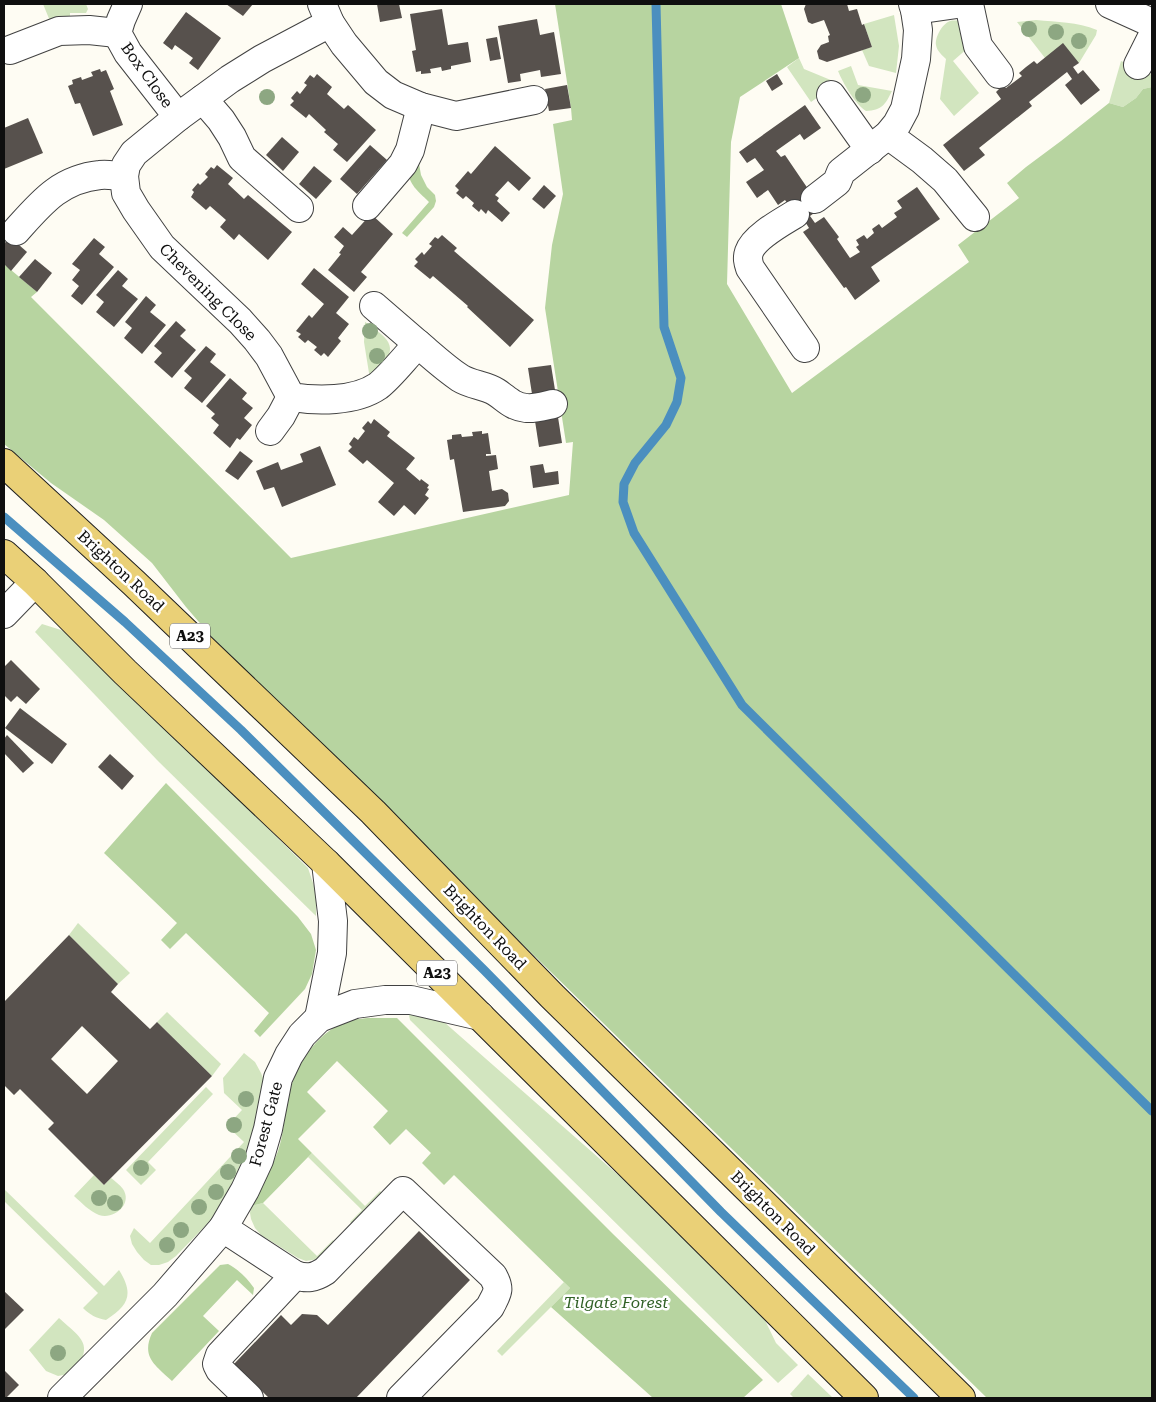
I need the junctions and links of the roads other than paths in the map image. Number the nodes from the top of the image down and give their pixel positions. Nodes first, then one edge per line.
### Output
1 (128, 4) edge
2 (957, 4) edge
3 (969, 4) edge
4 (1110, 4) edge
5 (914, 7) edge
6 (326, 13) edge
7 (1152, 23) edge
8 (117, 33) junction
9 (1152, 37) edge
10 (10, 50) dead end
11 (1138, 65) dead end
12 (999, 74) dead end
13 (831, 95) dead end
14 (203, 99) junction
15 (534, 100) dead end
16 (421, 107) junction
17 (178, 117) junction
18 (879, 142) junction
19 (124, 176) junction
20 (366, 206) dead end
21 (299, 208) dead end
22 (975, 217) dead end
23 (16, 231) dead end
24 (374, 306) dead end
25 (418, 344) junction
26 (805, 348) dead end
27 (290, 398) junction
28 (553, 404) dead end
29 (270, 431) dead end
30 (4, 463) edge
31 (4, 554) edge
32 (35, 582) junction
33 (4, 614) edge
34 (326, 863) junction
35 (480, 1016) junction
36 (318, 1018) junction
37 (223, 1228) junction
38 (295, 1275) junction
39 (62, 1398) edge
40 (249, 1398) edge
41 (401, 1398) edge
42 (864, 1398) edge
43 (961, 1398) edge

1 - 8 street, Box Close
2 - 5 street
3 - 12 street
4 - 7 street
5 - 18 street
6 - 14 street
6 - 16 street
8 - 10 street, Box Close
8 - 17 street, Box Close
9 - 11 street
13 - 18 street
14 - 17 street
14 - 21 street
15 - 16 street
16 - 20 street
17 - 19 street
18 - 22 street
18 - 26 street
19 - 23 street
19 - 27 street, Chevening Close
24 - 25 street
25 - 27 street
25 - 28 street
27 - 29 street
30 - 43 main road, Brighton Road / A23
31 - 32 main road, A23
32 - 33 street
32 - 34 main road, A23
34 - 35 main road, A23
34 - 36 street
35 - 36 street, Forest Gate
35 - 42 main road, A23
36 - 37 street, Forest Gate
37 - 38 street
37 - 39 street, Forest Gate
38 - 40 street
38 - 41 street

